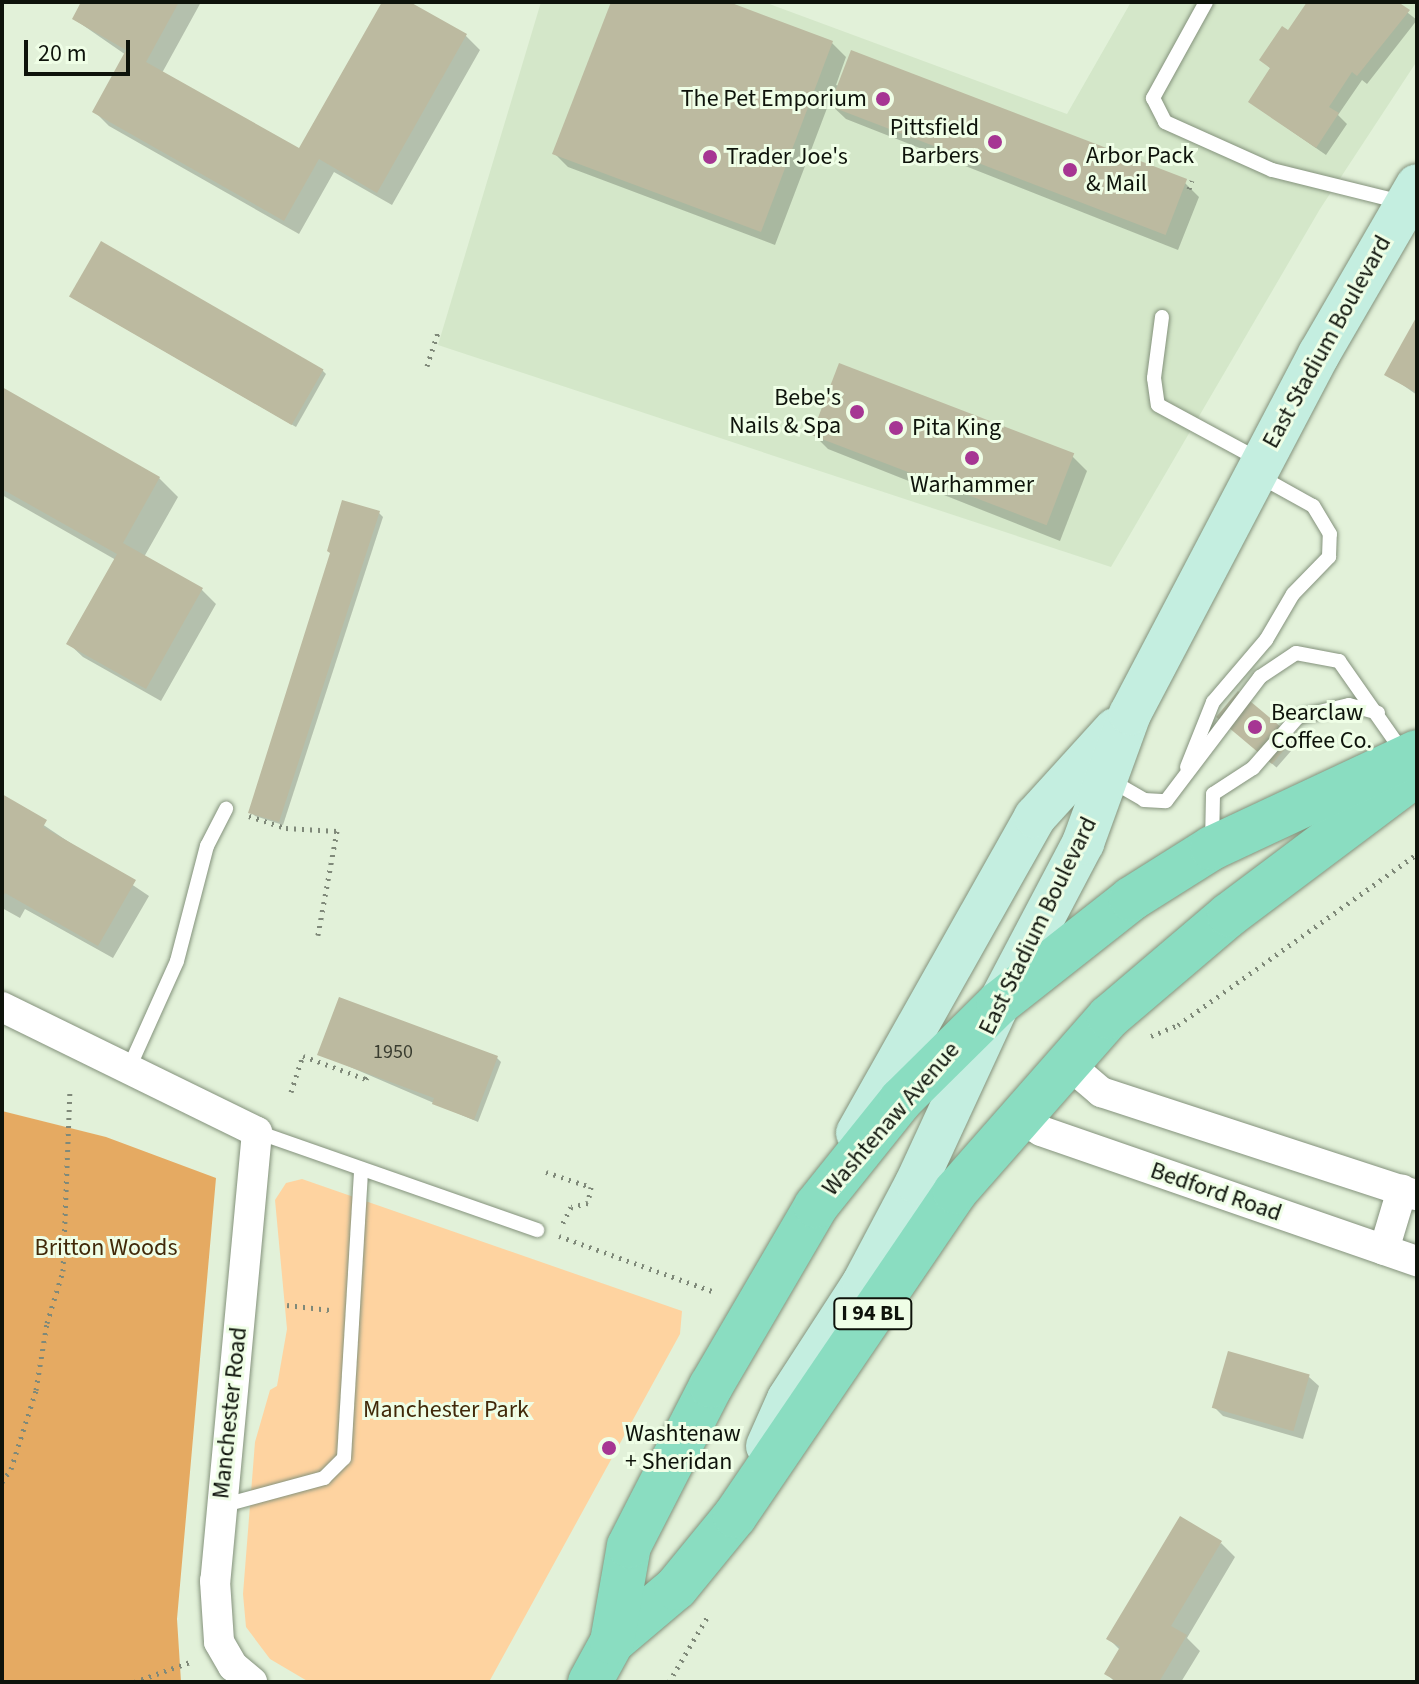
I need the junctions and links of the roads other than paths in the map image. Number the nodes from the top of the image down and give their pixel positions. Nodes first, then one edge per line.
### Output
1 (1206, 2) edge
2 (1411, 194) edge
3 (1162, 317) dead end
4 (1259, 467) junction
5 (1266, 640) junction
6 (1251, 689) junction
7 (1378, 713) junction
8 (1130, 714) junction
9 (1413, 760) edge
10 (1106, 778) junction
11 (1179, 788) junction
12 (226, 809) road end
13 (1212, 848) junction
14 (999, 1003) junction
15 (2, 1007) edge
16 (1067, 1063) junction
17 (129, 1068) junction
18 (1018, 1118) junction
19 (257, 1132) junction
20 (361, 1171) junction
21 (1410, 1192) edge
22 (816, 1206) junction
23 (537, 1230) dead end
24 (1384, 1250) junction
25 (1417, 1261) edge
26 (221, 1506) junction
27 (735, 1516) junction
28 (612, 1642) junction
29 (252, 1682) edge
30 (590, 1682) edge

1 - 2 lane
2 - 4 main road, East Stadium Boulevard
3 - 4 lane
4 - 5 lane
4 - 8 main road, East Stadium Boulevard
5 - 6 lane
5 - 11 lane
6 - 7 lane
6 - 11 lane
7 - 9 lane
7 - 13 lane
8 - 10 main road, East Stadium Boulevard
8 - 22 main road, East Stadium Boulevard
9 - 13 main road, Washtenaw Avenue / I 94 BL
9 - 16 main road, Washtenaw Avenue / I 94 BL
10 - 11 lane
10 - 14 main road, East Stadium Boulevard
12 - 17 lane
13 - 14 main road, Washtenaw Avenue / I 94 BL
14 - 22 main road, Washtenaw Avenue / I 94 BL
14 - 27 main road, East Stadium Boulevard
15 - 17 street
16 - 18 main road, Washtenaw Avenue / I 94 BL
16 - 21 street
17 - 19 street
18 - 24 street, Bedford Road
18 - 27 main road, Washtenaw Avenue / I 94 BL
19 - 20 lane
19 - 26 street, Manchester Road
20 - 23 lane
20 - 26 lane
21 - 24 street
22 - 28 main road, Washtenaw Avenue / I 94 BL
24 - 25 street, Bedford Road
26 - 29 street, Manchester Road
27 - 28 main road, Washtenaw Avenue / I 94 BL
28 - 30 main road, Washtenaw Avenue / I 94 BL

